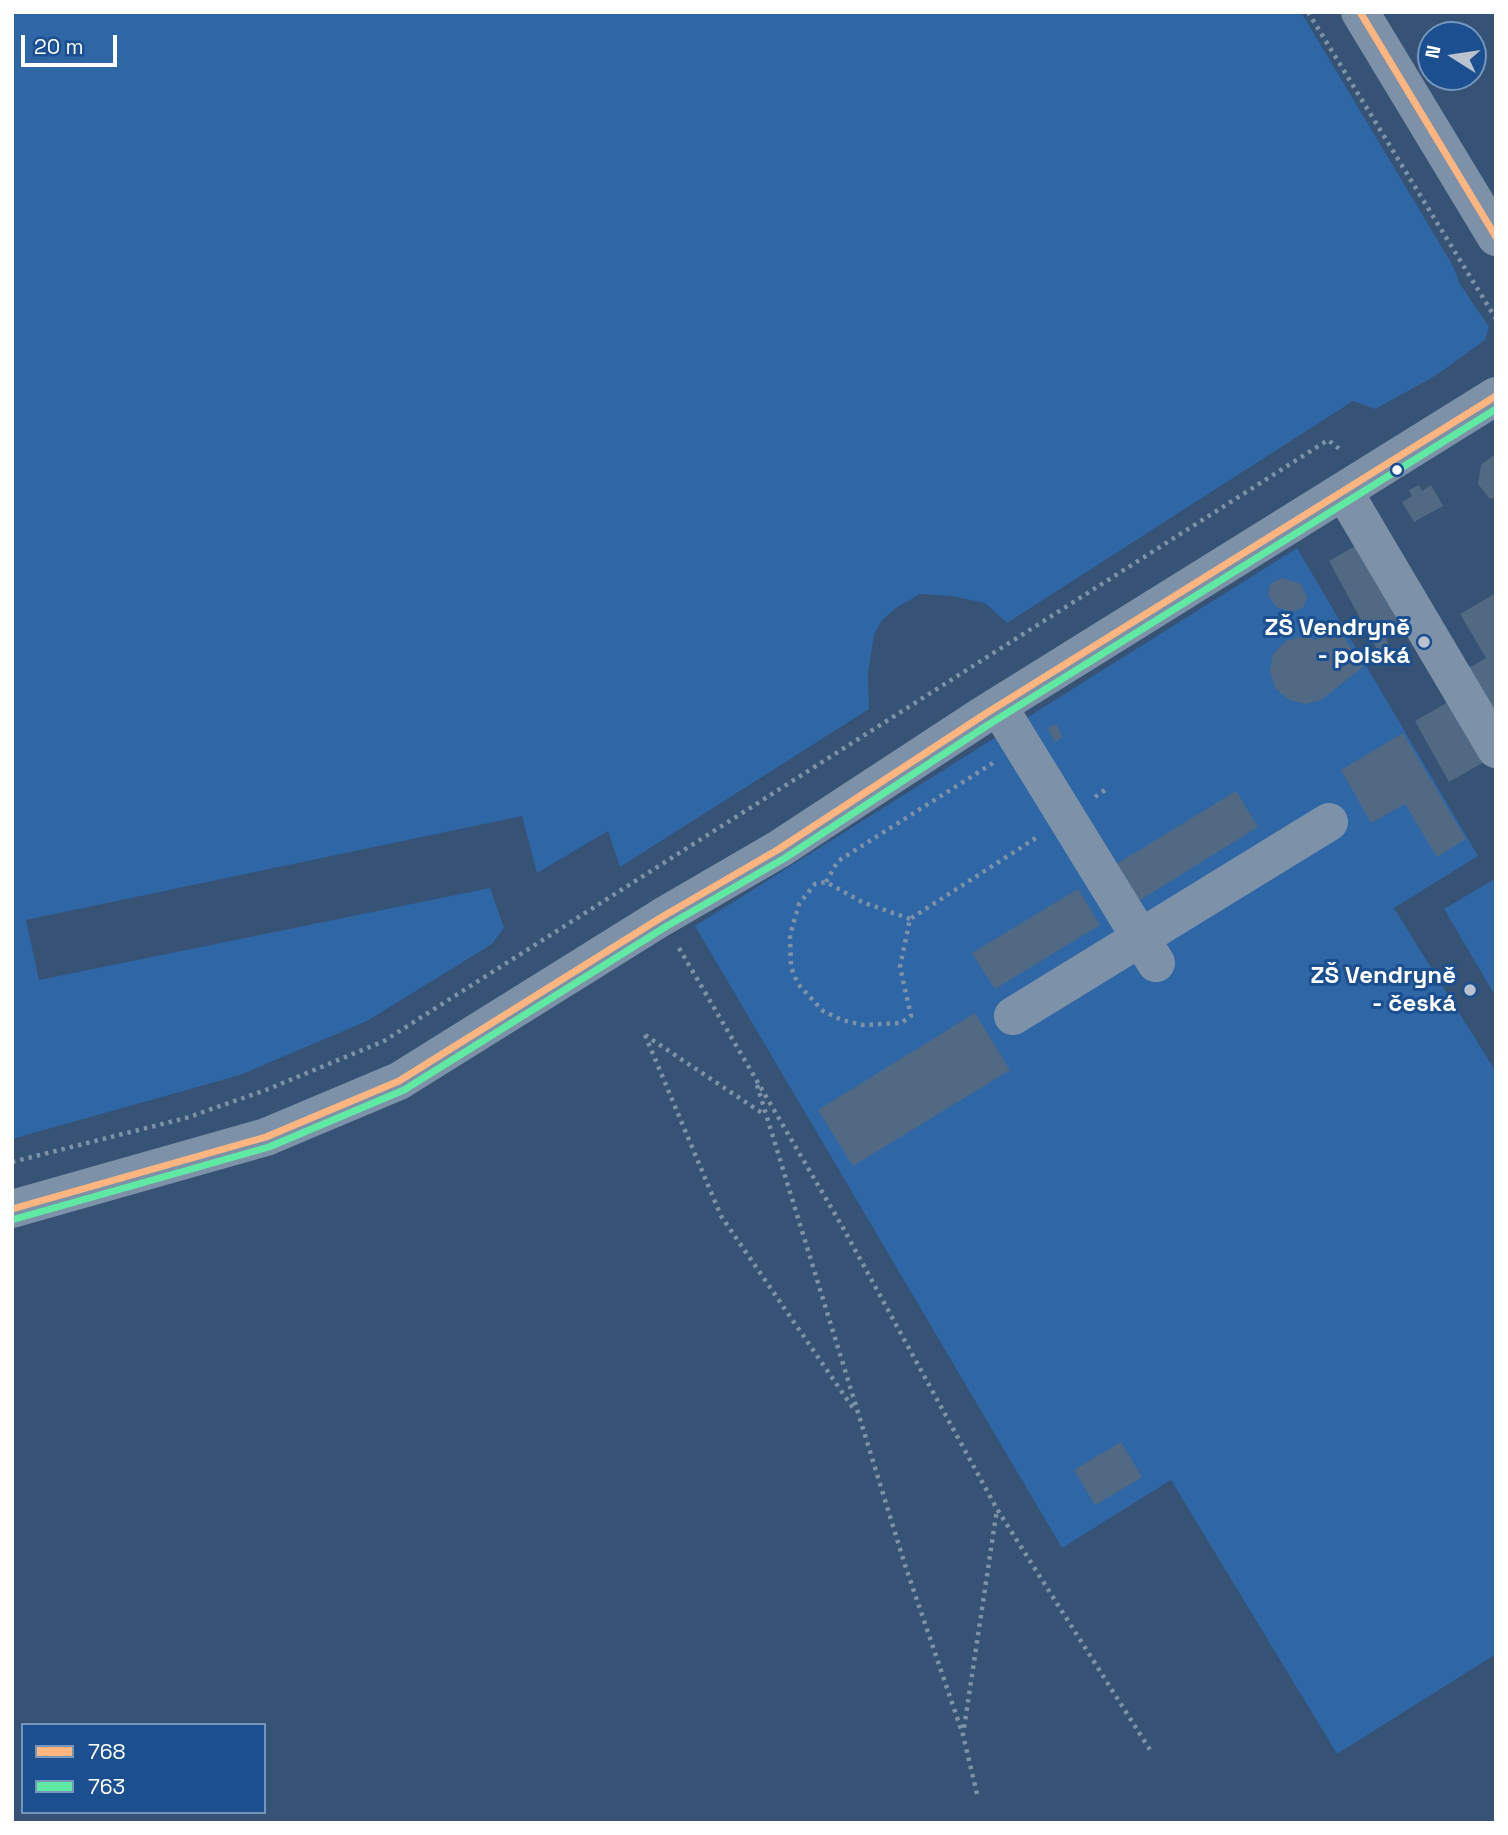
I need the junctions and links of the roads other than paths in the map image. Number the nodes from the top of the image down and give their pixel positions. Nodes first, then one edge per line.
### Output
1 (1360, 12) edge
2 (1496, 237) edge
3 (1496, 396) edge
4 (1354, 486) junction
5 (999, 706) junction
6 (1496, 748) edge
7 (1329, 822) dead end
8 (1148, 950) junction
9 (1013, 1016) dead end
10 (12, 1209) edge

1 - 2 street
3 - 4 street
4 - 5 street
4 - 6 street
5 - 8 street
5 - 10 street
7 - 8 street
8 - 9 street

